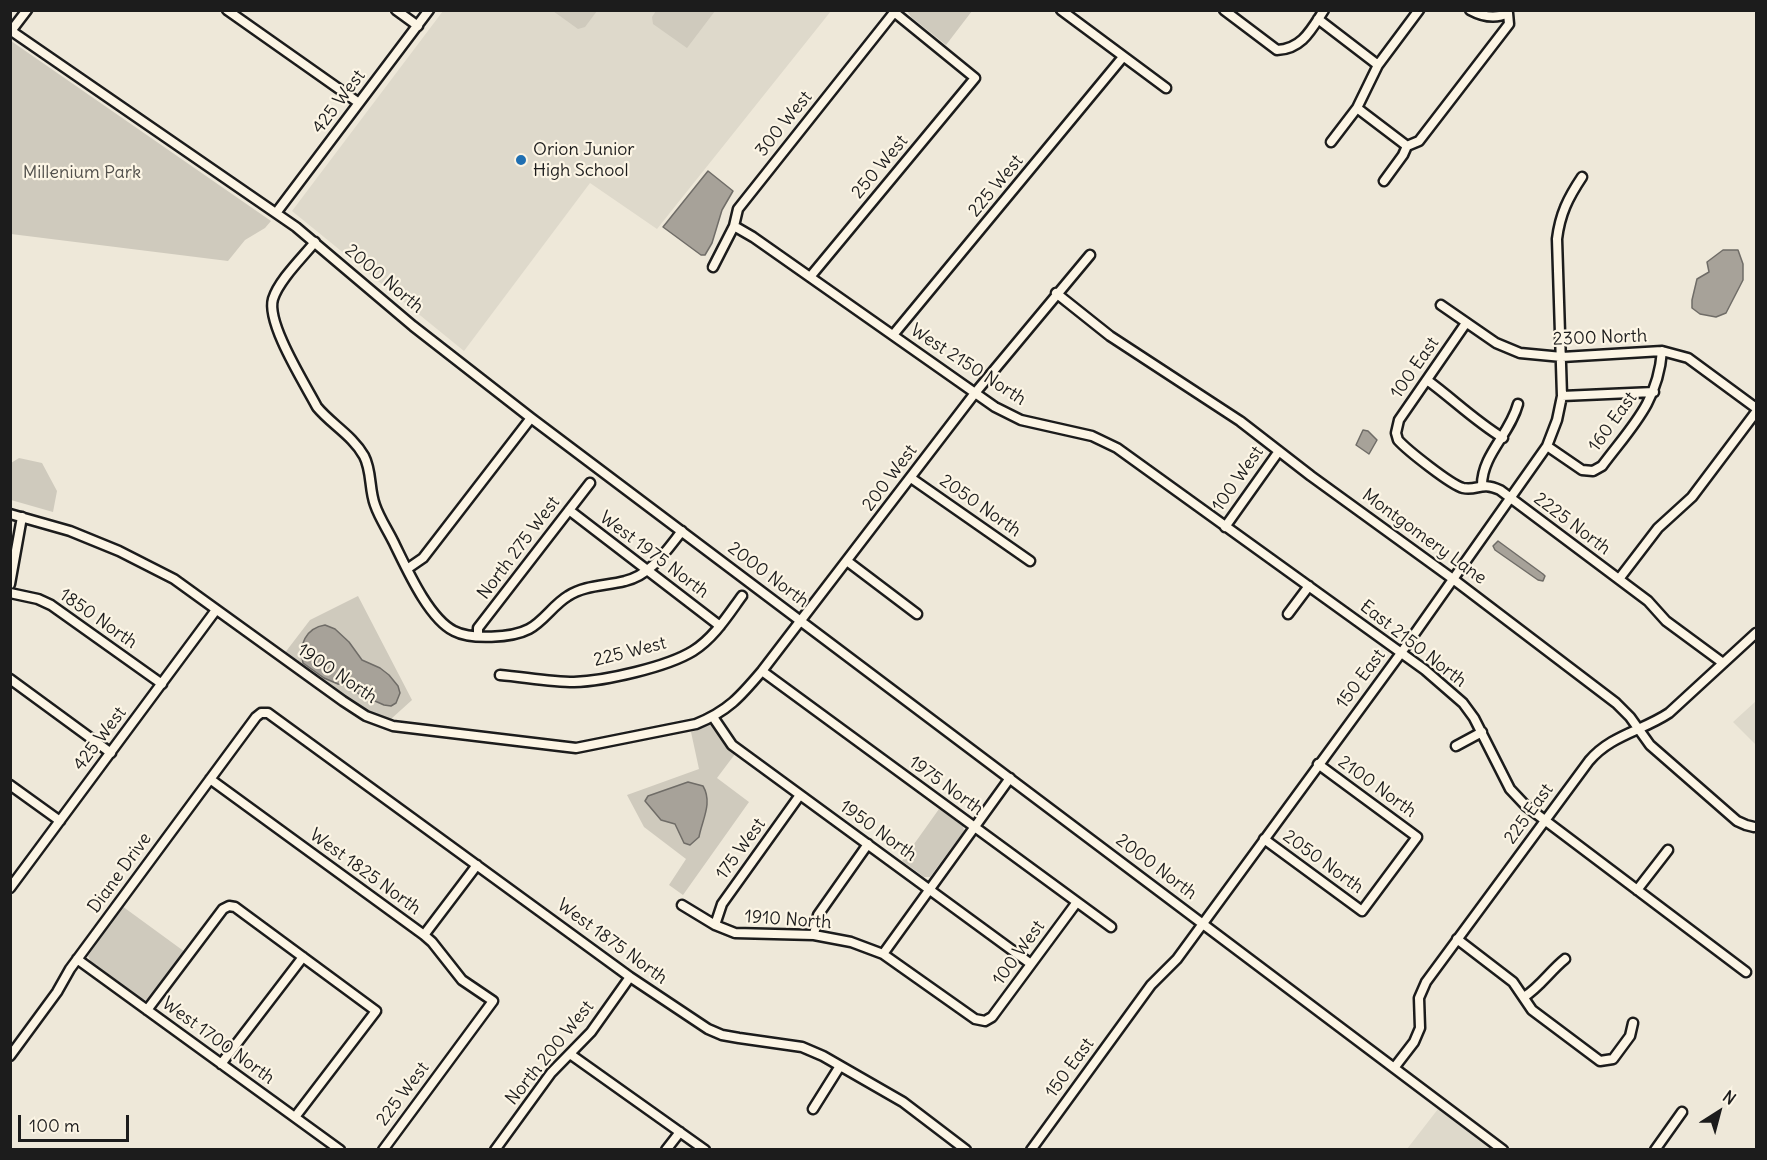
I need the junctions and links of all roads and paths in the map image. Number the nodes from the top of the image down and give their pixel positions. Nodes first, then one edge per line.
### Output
1 (27, 10) edge
2 (227, 10) edge
3 (396, 10) edge
4 (429, 10) edge
5 (1061, 10) edge
6 (1224, 10) edge
7 (1324, 10) edge
8 (1419, 10) edge
9 (1470, 10) edge
10 (895, 11) edge
11 (1318, 20) junction
12 (418, 26) junction
13 (11, 30) edge
14 (1123, 57) junction
15 (1378, 65) junction
16 (1166, 88) dead end
17 (359, 103) junction
18 (1357, 108) junction
19 (1331, 142) dead end
20 (1407, 146) junction
21 (1582, 177) dead end
22 (1384, 181) dead end
23 (276, 213) junction
24 (734, 226) junction
25 (315, 242) junction
26 (1090, 255) dead end
27 (713, 267) dead end
28 (810, 277) junction
29 (1056, 293) junction
30 (1441, 305) dead end
31 (1466, 323) junction
32 (893, 335) junction
33 (1662, 351) junction
34 (1562, 357) junction
35 (1427, 380) junction
36 (1654, 392) junction
37 (975, 393) junction
38 (1562, 396) junction
39 (1518, 404) dead end
40 (1756, 410) edge
41 (531, 418) junction
42 (1396, 433) joint
43 (1503, 438) junction
44 (1547, 446) junction
45 (1279, 451) junction
46 (911, 478) junction
47 (590, 483) dead end
48 (1482, 485) junction
49 (1510, 498) junction
50 (568, 510) junction
51 (10, 514) edge
52 (22, 517) junction
53 (1225, 527) junction
54 (681, 531) junction
55 (847, 561) junction
56 (1030, 561) dead end
57 (407, 569) junction
58 (648, 570) junction
59 (1453, 579) junction
60 (1619, 579) junction
61 (10, 584) edge
62 (1309, 586) junction
63 (10, 593) edge
64 (742, 596) dead end
65 (216, 610) junction
66 (917, 614) dead end
67 (1288, 614) dead end
68 (801, 620) junction
69 (720, 626) junction
70 (1756, 633) edge
71 (478, 635) junction
72 (1401, 653) junction
73 (1723, 663) junction
74 (762, 671) junction
75 (501, 675) dead end
76 (10, 679) edge
77 (162, 684) junction
78 (261, 712) joint
79 (713, 717) junction
80 (1637, 729) junction
81 (1482, 732) junction
82 (1456, 746) dead end
83 (111, 753) junction
84 (1318, 764) junction
85 (1011, 778) junction
86 (210, 779) junction
87 (10, 785) edge
88 (800, 795) junction
89 (1545, 820) junction
90 (60, 821) junction
91 (975, 827) junction
92 (1754, 827) dead end
93 (1264, 839) junction
94 (868, 844) junction
95 (1668, 850) dead end
96 (477, 865) junction
97 (11, 888) edge
98 (929, 889) junction
99 (1637, 890) junction
100 (1077, 902) junction
101 (682, 905) dead end
102 (1362, 911) joint
103 (1203, 923) junction
104 (715, 926) junction
105 (1111, 927) dead end
106 (424, 935) junction
107 (814, 935) junction
108 (1457, 939) junction
109 (883, 954) junction
110 (303, 957) junction
111 (77, 959) junction
112 (1565, 959) dead end
113 (1031, 964) junction
114 (1746, 972) dead end
115 (630, 977) junction
116 (1524, 997) junction
117 (493, 1001) joint
118 (147, 1010) junction
119 (985, 1021) joint
120 (1634, 1023) dead end
121 (570, 1054) junction
122 (10, 1056) edge
123 (221, 1064) junction
124 (840, 1066) junction
125 (1394, 1068) junction
126 (813, 1109) dead end
127 (1682, 1112) dead end
128 (295, 1117) junction
129 (680, 1132) junction
130 (340, 1149) edge
131 (383, 1149) edge
132 (495, 1149) edge
133 (666, 1149) edge
134 (705, 1149) edge
135 (966, 1149) edge
136 (1031, 1149) edge
137 (1503, 1149) edge
138 (1655, 1149) edge

1 - 13 street
2 - 17 street
3 - 12 street
4 - 12 street, 425 West
5 - 14 street
6 - 11 street
7 - 11 street
8 - 15 street
9 - 20 street
10 - 24 street, 300 West
10 - 28 street, 250 West
11 - 15 street
12 - 17 street, 425 West
13 - 23 street, 2000 North
14 - 16 street
14 - 32 street, 225 West
15 - 18 street
17 - 23 street, 425 West
18 - 19 street
18 - 20 street
20 - 22 street
21 - 34 street, 150 East
23 - 25 street, 2000 North
24 - 27 street, 300 West
24 - 28 street, West 2150 North
25 - 41 street, 2000 North
25 - 57 street
26 - 29 street, 200 West
28 - 32 street, West 2150 North
29 - 37 street, 200 West
29 - 45 street, Montgomery Lane
30 - 31 street, 2300 North
31 - 34 street, 2300 North
31 - 35 street, 100 East
32 - 37 street, West 2150 North
33 - 34 street, 2300 North
33 - 36 street, 160 East
33 - 40 street, 2300 North
34 - 38 street, 150 East
35 - 42 street, 100 East
35 - 43 street
36 - 38 street
36 - 44 street, 160 East
37 - 46 street, 200 West
37 - 53 street, West 2150 North
38 - 44 street, 150 East
39 - 43 street
40 - 60 street
41 - 54 street, 2000 North
41 - 57 street
42 - 48 street, 2225 North
43 - 48 street
44 - 49 street, 150 East
45 - 53 street, 100 West
45 - 59 street, Montgomery Lane
46 - 55 street, 200 West
46 - 56 street, 2050 North
47 - 50 street, North 275 West
48 - 49 street, 2225 North
49 - 59 street, 150 East
49 - 60 street, 2225 North
50 - 58 street, West 1975 North
50 - 71 street, North 275 West
51 - 52 street, 1900 North
52 - 61 street
52 - 65 street, 1900 North
53 - 62 street, East 2150 North
54 - 58 street
54 - 68 street, 2000 North
55 - 66 street
55 - 68 street, 200 West
57 - 71 street
58 - 69 street, West 1975 North
58 - 71 street
59 - 72 street, 150 East
59 - 80 street, Montgomery Lane
60 - 73 street, 2225 North
62 - 67 street
62 - 72 street, East 2150 North
63 - 77 street, 1850 North
64 - 69 street, 225 West
65 - 77 street, 425 West
65 - 79 street, 1900 North
68 - 74 street, 200 West
68 - 85 street, 2000 North
69 - 75 street, 225 West
70 - 73 street, 225 East
72 - 81 street, East 2150 North
72 - 84 street, 150 East
73 - 80 street, 225 East
74 - 79 street, 200 West
74 - 91 street, 1975 North
76 - 83 street
77 - 83 street, 425 West
78 - 86 street, Diane Drive
78 - 96 street, West 1875 North
79 - 88 street, 1950 North
80 - 89 street, 225 East
80 - 92 street, Montgomery Lane
81 - 82 street
81 - 89 street, East 2150 North
83 - 90 street, 425 West
84 - 93 street, 150 East
84 - 102 street, 2100 North
85 - 91 street
85 - 103 street, 2000 North
86 - 106 street, West 1825 North
86 - 111 street, Diane Drive
87 - 90 street
88 - 94 street, 1950 North
88 - 104 street, 175 West
89 - 99 street, East 2150 North
89 - 108 street, 225 East
90 - 97 street, 425 West
91 - 98 street
91 - 100 street, 1975 North
93 - 102 street, 2050 North
93 - 103 street, 150 East
94 - 98 street, 1950 North
94 - 107 street
95 - 99 street
96 - 106 street
96 - 115 street, West 1875 North
98 - 109 street
98 - 113 street, 1950 North
99 - 114 street, East 2150 North
100 - 105 street, 1975 North
100 - 113 street, 100 West
101 - 104 street, 1910 North
103 - 125 street, 2000 North
103 - 136 street, 150 East
104 - 107 street, 1910 North
106 - 117 street, West 1825 North
107 - 109 street, 1910 North
108 - 116 street
108 - 125 street, 225 East
109 - 119 street, 1910 North
110 - 118 street
110 - 123 street
110 - 128 street
111 - 118 street, West 1700 North
111 - 122 street, Diane Drive
112 - 116 street
113 - 119 street, 100 West
115 - 121 street, North 200 West
115 - 124 street, West 1875 North
116 - 120 street
117 - 131 street, 225 West
118 - 123 street, West 1700 North
121 - 129 street
121 - 132 street, North 200 West
123 - 128 street, West 1700 North
124 - 126 street
124 - 135 street, West 1875 North
125 - 137 street, 2000 North
127 - 138 street
128 - 130 street, West 1700 North
129 - 133 street
129 - 134 street

